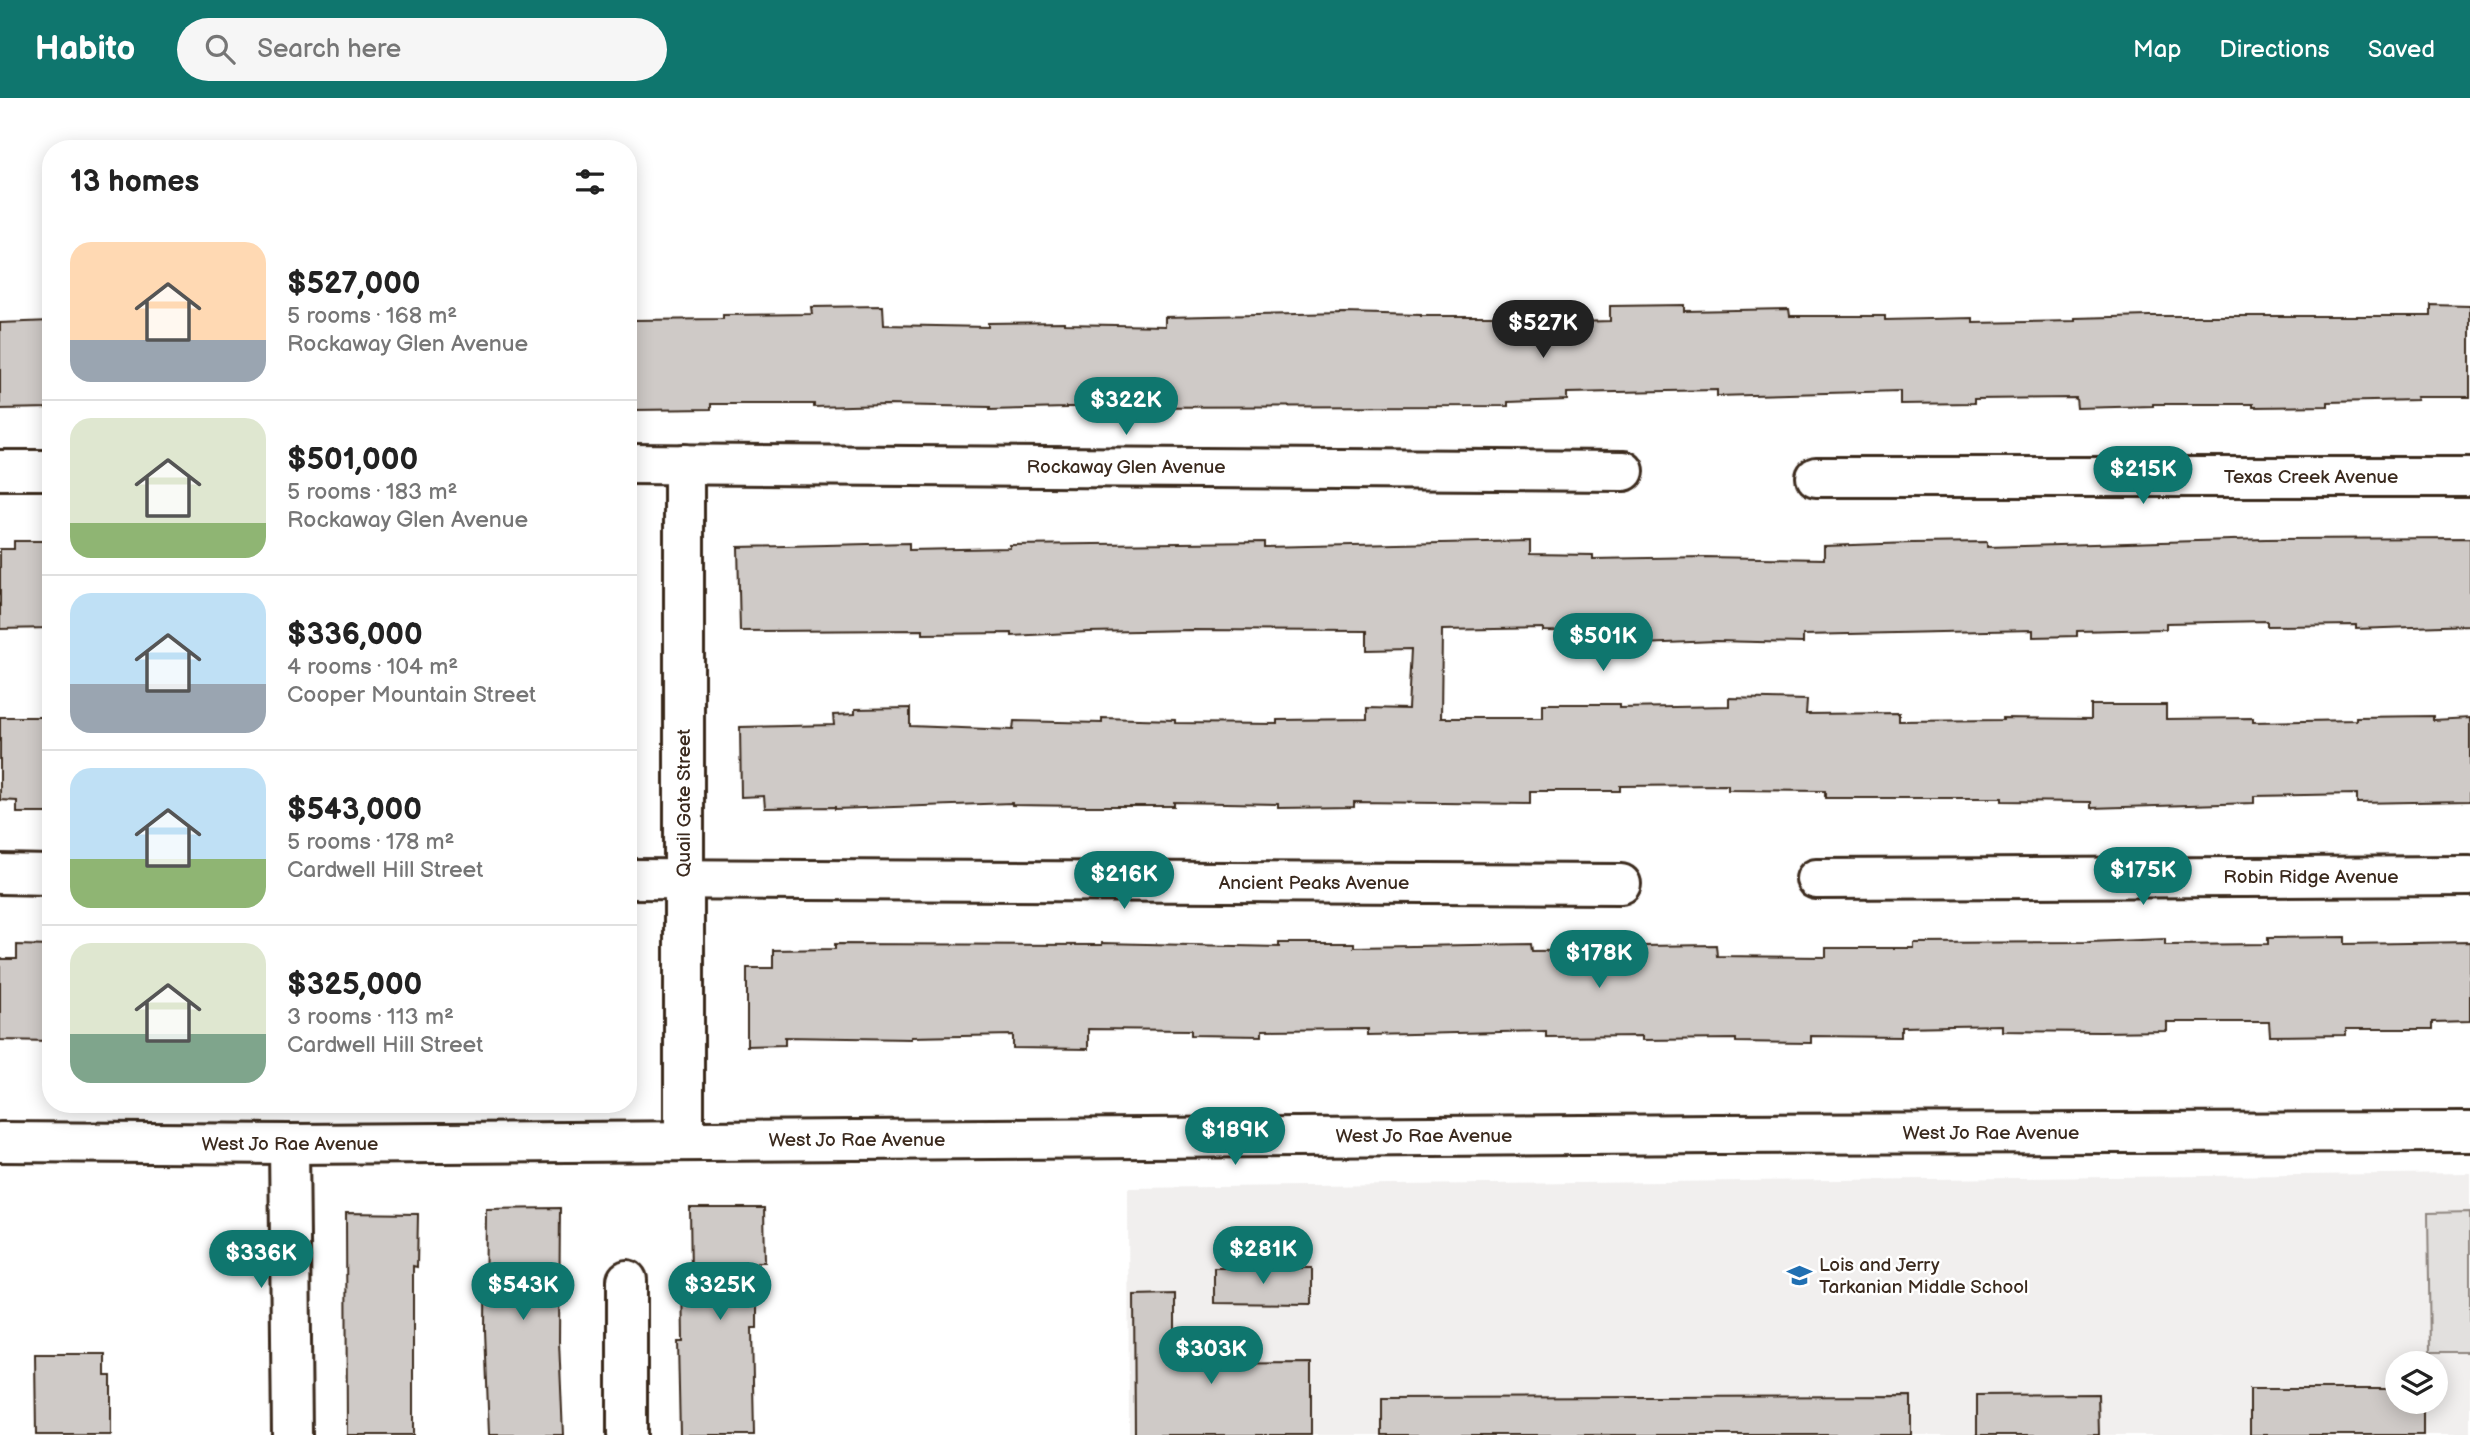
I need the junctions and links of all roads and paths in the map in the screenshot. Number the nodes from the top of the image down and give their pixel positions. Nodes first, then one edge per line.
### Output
1 (637, 464) edge
2 (684, 464) junction
3 (0, 470) edge
4 (42, 470) edge
5 (1624, 471) dead end
6 (1816, 477) dead end
7 (2470, 477) edge
8 (0, 874) edge
9 (42, 875) edge
10 (2470, 876) edge
11 (637, 879) edge
12 (684, 879) junction
13 (1816, 879) dead end
14 (1621, 884) dead end
15 (2470, 1132) edge
16 (0, 1142) edge
17 (684, 1142) junction
18 (289, 1144) junction
19 (627, 1280) dead end
20 (292, 1435) edge
21 (627, 1435) edge

1 - 2 street, Rockaway Glen Avenue
2 - 5 street, Rockaway Glen Avenue
2 - 12 street, Quail Gate Street
3 - 4 street
6 - 7 street, Texas Creek Avenue
8 - 9 street
10 - 13 street, Robin Ridge Avenue
11 - 12 street, Ancient Peaks Avenue
12 - 14 street, Ancient Peaks Avenue
12 - 17 street, Quail Gate Street
15 - 17 street, West Jo Rae Avenue
16 - 18 street, West Jo Rae Avenue
17 - 18 street, West Jo Rae Avenue
18 - 20 street
19 - 21 street

